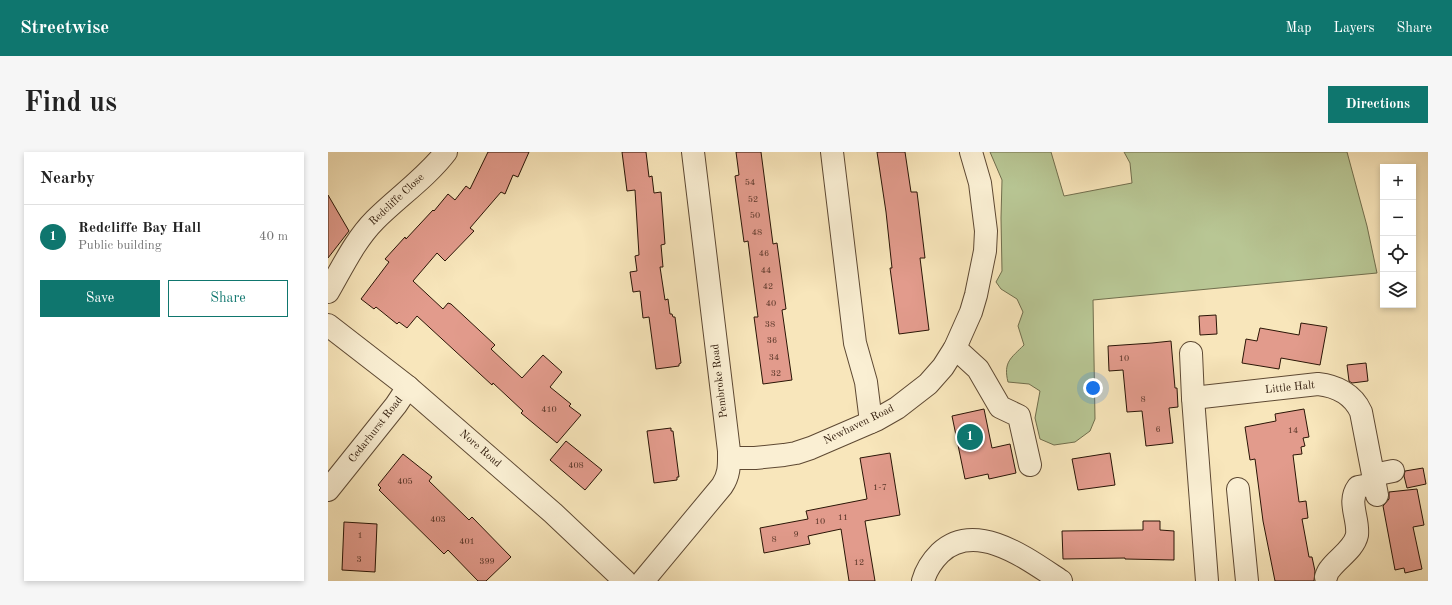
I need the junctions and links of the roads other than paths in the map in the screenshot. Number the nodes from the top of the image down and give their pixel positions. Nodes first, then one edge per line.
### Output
1 (446, 152) edge
2 (693, 152) edge
3 (832, 152) edge
4 (971, 152) edge
5 (328, 292) edge
6 (328, 326) edge
7 (955, 348) junction
8 (1191, 353) dead end
9 (408, 387) junction
10 (1193, 398) junction
11 (871, 422) junction
12 (729, 458) junction
13 (1030, 465) dead end
14 (1238, 489) dead end
15 (328, 490) edge
16 (1326, 577) dead end
17 (625, 581) edge
18 (643, 581) edge
19 (923, 581) edge
20 (1061, 581) edge
21 (1207, 581) edge
22 (1247, 581) edge

1 - 5 street, Redcliffe Close
2 - 12 street, Pembroke Road
3 - 11 street
4 - 7 street, Newhaven Road
6 - 9 street, Nore Road
7 - 11 street, Newhaven Road
7 - 13 street
8 - 10 street
9 - 15 street, Cedarhurst Road
9 - 17 street, Nore Road
10 - 16 street, Little Halt
10 - 21 street
11 - 12 street, Newhaven Road
12 - 18 street, Pembroke Road
14 - 22 street
19 - 20 street

